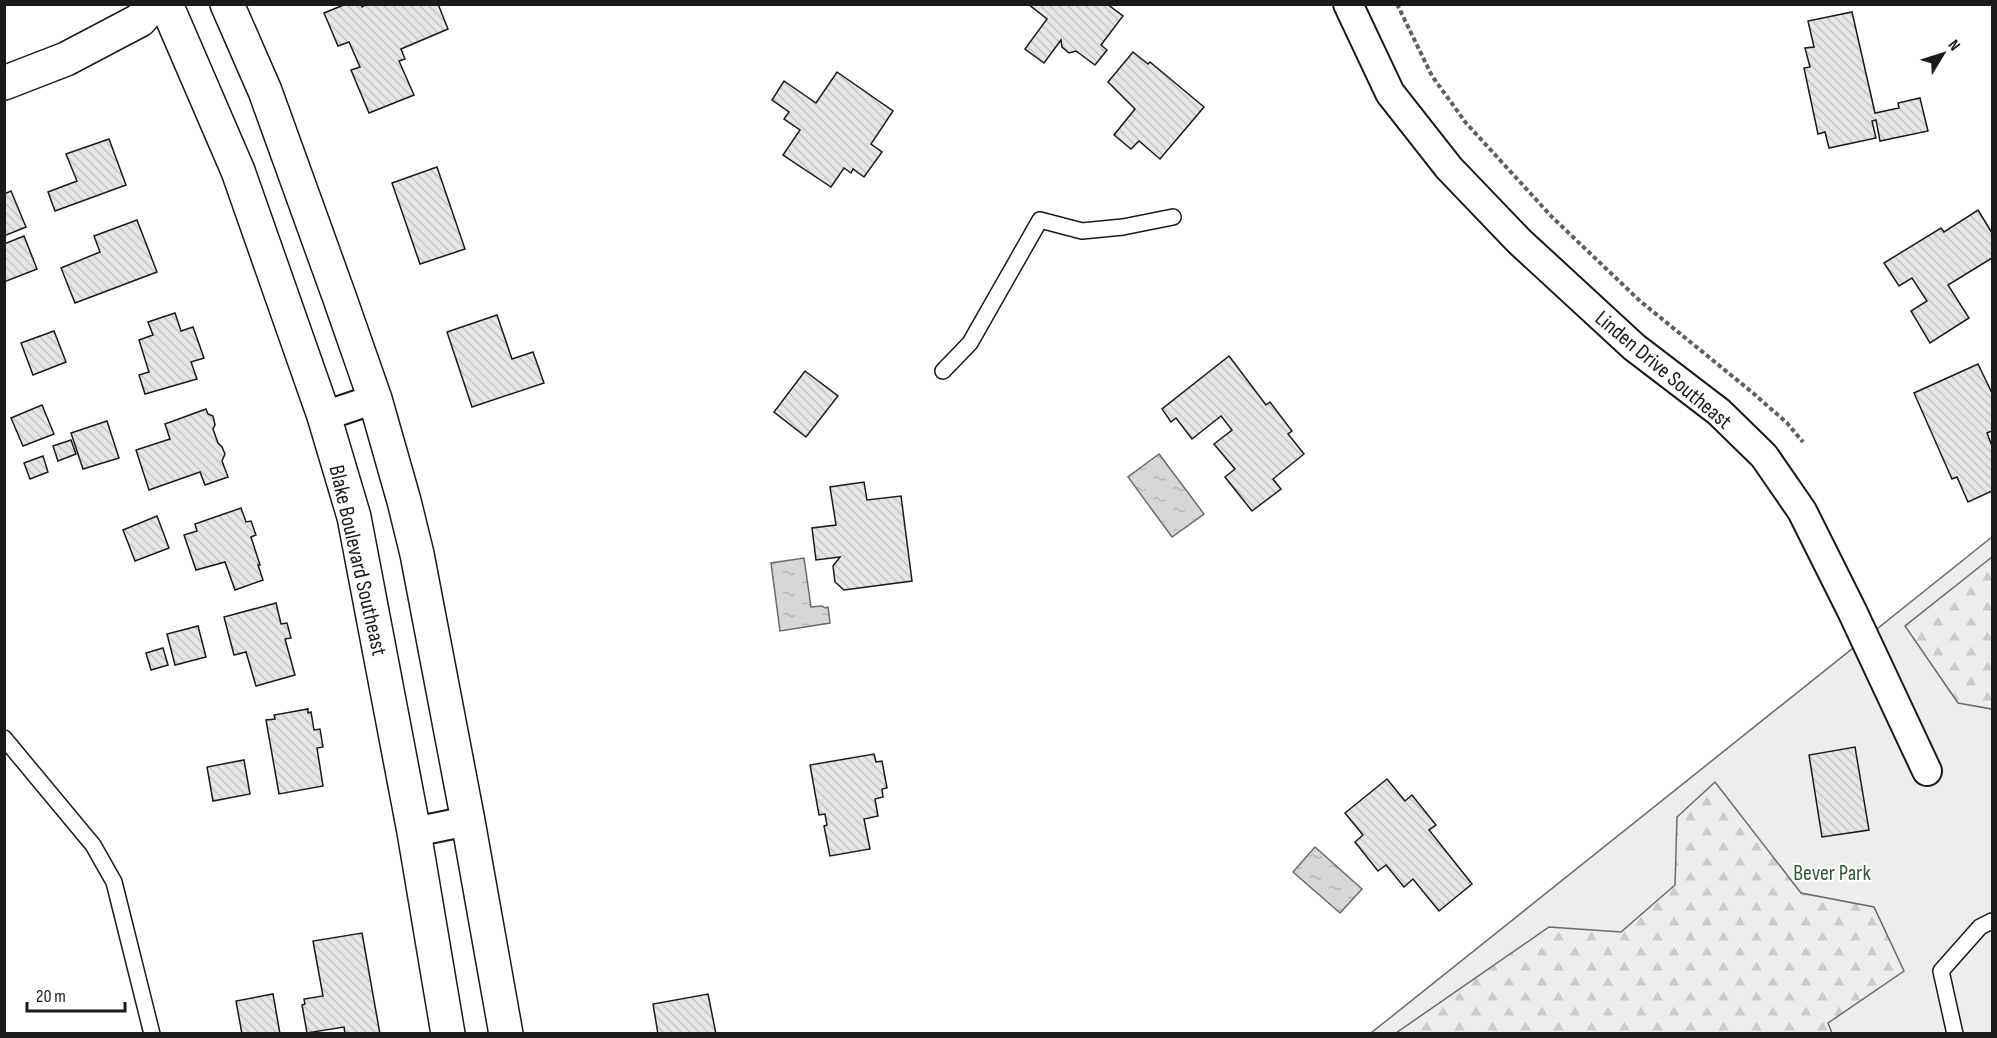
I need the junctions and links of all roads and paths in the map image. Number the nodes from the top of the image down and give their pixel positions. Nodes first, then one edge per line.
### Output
1 (153, 4) edge
2 (166, 4) edge
3 (227, 4) edge
4 (1397, 4) edge
5 (1345, 7) edge
6 (4, 83) edge
7 (1173, 217) dead end
8 (943, 371) dead end
9 (375, 399) junction
10 (324, 416) junction
11 (1803, 442) dead end
12 (4, 738) edge
13 (1926, 771) dead end
14 (468, 821) junction
15 (414, 832) junction
16 (1992, 921) edge
17 (152, 1034) edge
18 (448, 1034) edge
19 (506, 1034) edge
20 (1955, 1034) edge

1 - 6 street
2 - 10 street, Blake Boulevard Southeast
3 - 9 street
4 - 11 path
5 - 13 street, Linden Drive Southeast
7 - 8 lane
9 - 10 street
9 - 14 street
10 - 15 street, Blake Boulevard Southeast
12 - 17 lane
14 - 15 street
14 - 19 street
15 - 18 street, Blake Boulevard Southeast
16 - 20 lane

